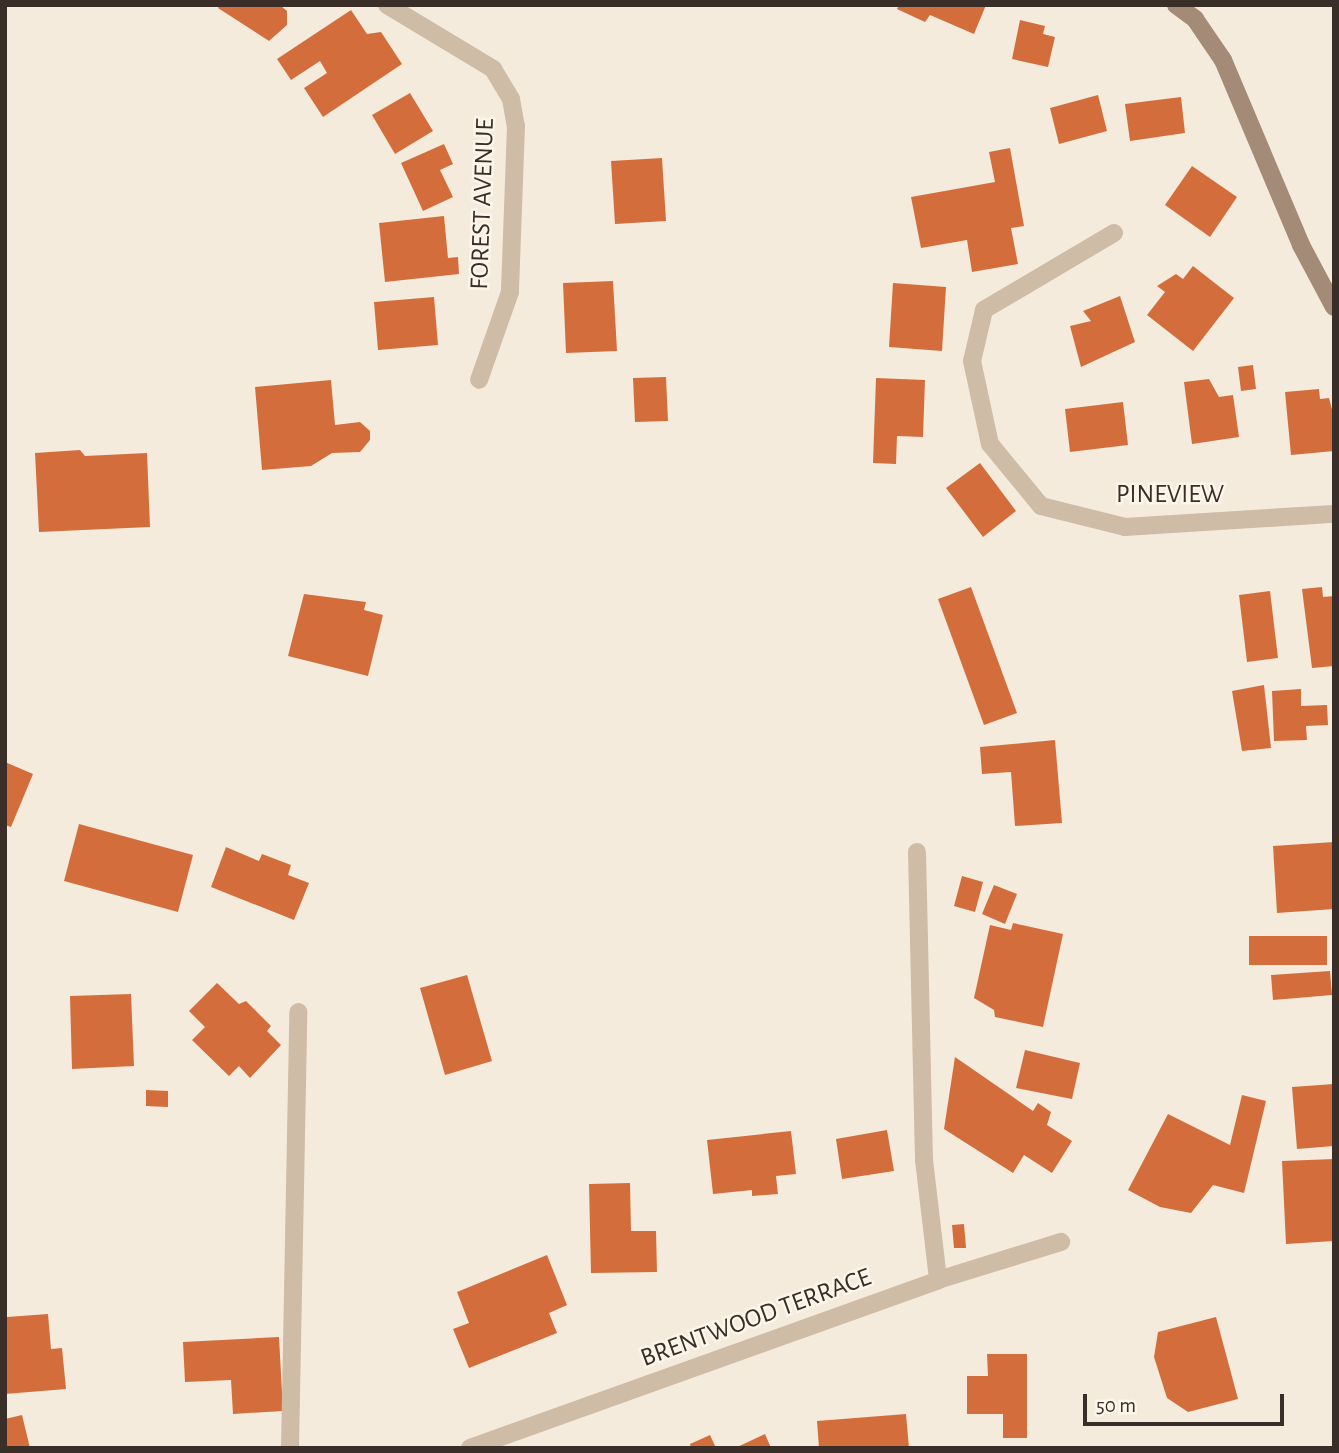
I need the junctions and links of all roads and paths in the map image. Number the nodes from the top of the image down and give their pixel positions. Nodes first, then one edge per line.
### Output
1 (387, 5) edge
2 (1176, 5) edge
3 (1114, 233) dead end
4 (1334, 307) edge
5 (479, 380) dead end
6 (1334, 514) edge
7 (917, 852) dead end
8 (298, 1012) dead end
9 (1061, 1242) dead end
10 (938, 1280) junction
11 (290, 1448) edge
12 (470, 1448) edge

1 - 5 street, FOREST AVENUE
2 - 4 main road
3 - 6 street, PINEVIEW
7 - 10 street
8 - 11 street
9 - 10 street, BRENTWOOD TERRACE
10 - 12 street, BRENTWOOD TERRACE

